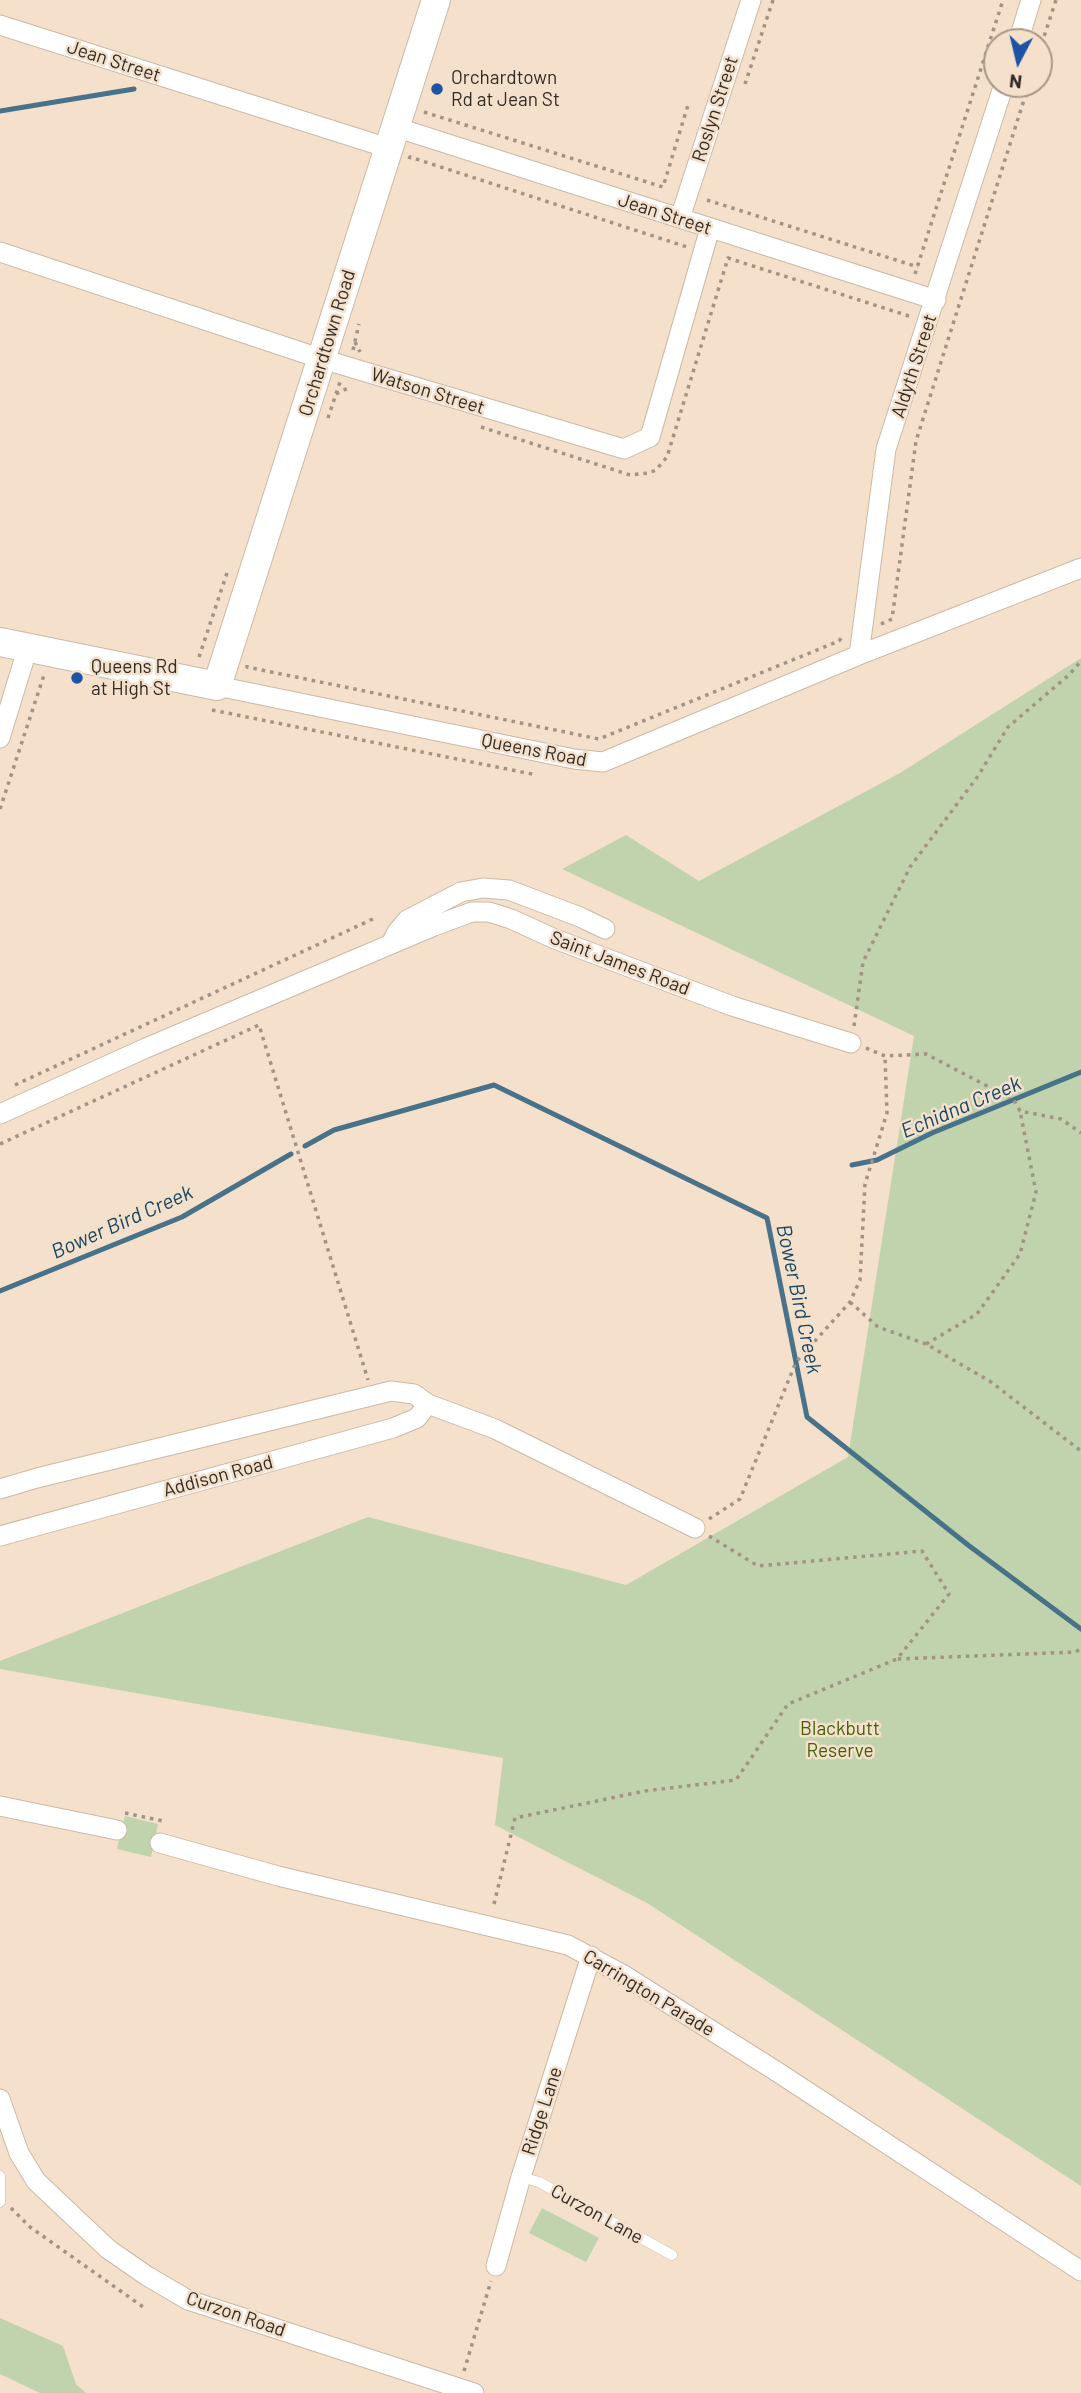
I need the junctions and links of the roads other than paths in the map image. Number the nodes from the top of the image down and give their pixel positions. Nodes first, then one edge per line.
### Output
1 (436, 0) edge
2 (751, 0) edge
3 (1031, 0) edge
4 (0, 25) edge
5 (1022, 28) edge
6 (1000, 98) edge
7 (391, 138) junction
8 (680, 218) junction
9 (710, 228) junction
10 (0, 252) edge
11 (936, 300) junction
12 (322, 359) junction
13 (1081, 568) edge
14 (0, 642) edge
15 (28, 647) junction
16 (859, 655) junction
17 (212, 697) junction
18 (0, 737) edge
19 (605, 929) dead end
20 (391, 944) junction
21 (851, 1043) road end
22 (0, 1114) edge
23 (428, 1404) junction
24 (0, 1489) edge
25 (695, 1528) road end
26 (0, 1536) edge
27 (0, 1806) edge
28 (117, 1830) dead end
29 (160, 1843) dead end
30 (591, 1956) junction
31 (0, 2099) edge
32 (0, 2176) edge
33 (521, 2177) junction
34 (0, 2201) edge
35 (672, 2255) dead end
36 (496, 2266) road end
37 (1081, 2271) edge
38 (466, 2390) edge

1 - 7 street, Orchardtown Road
2 - 8 street, Roslyn Street
3 - 5 street
4 - 7 street, Jean Street
6 - 11 street, Aldyth Street
7 - 8 street, Jean Street
7 - 12 street, Orchardtown Road
8 - 9 street, Jean Street
9 - 11 street, Jean Street
9 - 12 street, Watson Street
10 - 12 street, Watson Street
11 - 16 street, Aldyth Street
12 - 17 street, Orchardtown Road
13 - 16 street, Queens Road
14 - 15 street, Queens Road
15 - 17 street, Queens Road
15 - 18 street
16 - 17 street, Queens Road
19 - 20 street, Saint James Road
20 - 21 street, Saint James Road
20 - 22 street, Saint James Road
23 - 24 street
23 - 25 street
23 - 26 street, Addison Road
27 - 28 street
29 - 30 street, Carrington Parade
30 - 33 street, Ridge Lane
30 - 37 street, Carrington Parade
31 - 38 street, Curzon Road
32 - 34 lane
33 - 35 lane, Curzon Lane
33 - 36 street, Ridge Lane

